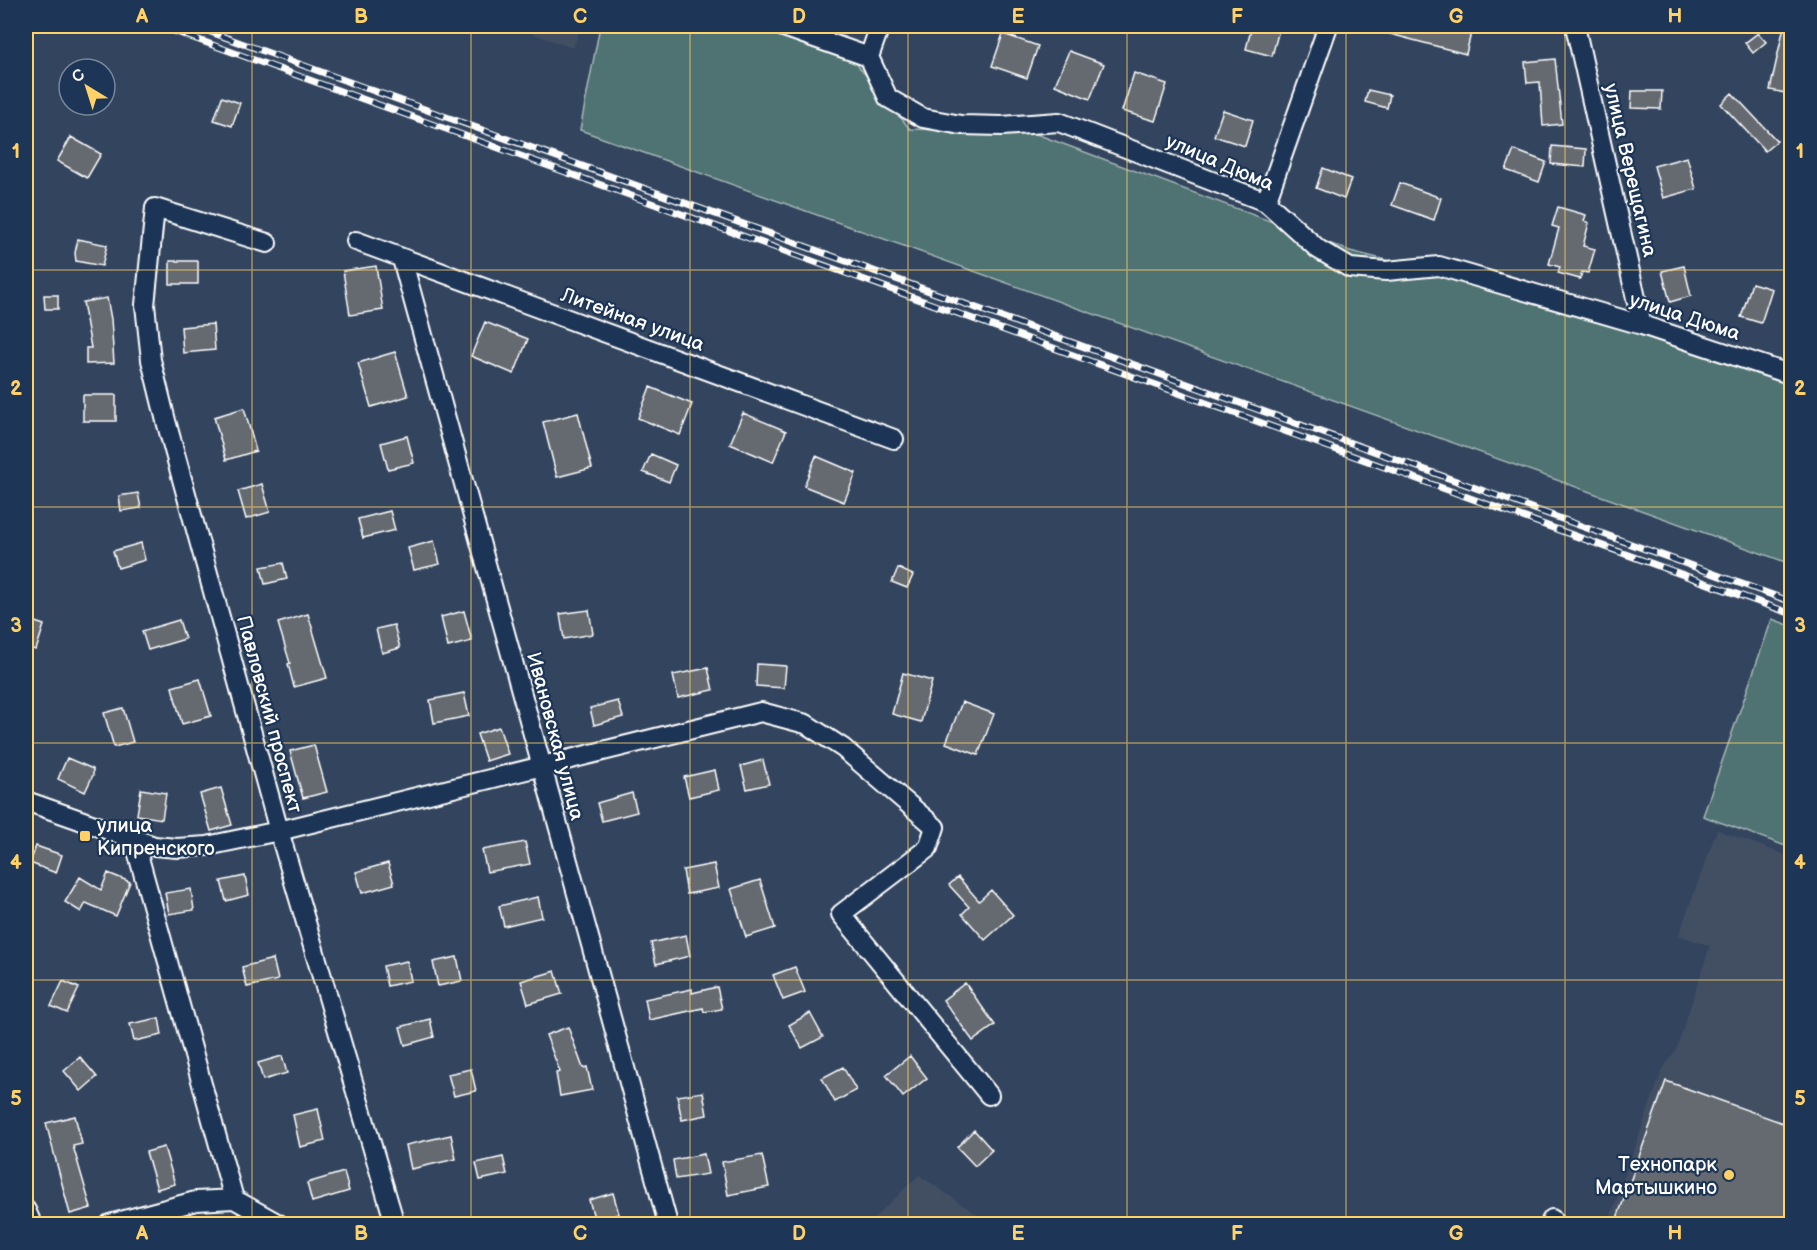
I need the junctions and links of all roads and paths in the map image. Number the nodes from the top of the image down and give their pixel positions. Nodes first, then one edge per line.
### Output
1 (781, 26) edge
2 (880, 26) edge
3 (1328, 26) edge
4 (1575, 26) edge
5 (869, 57) junction
6 (1266, 202) junction
7 (356, 241) dead end
8 (267, 243) dead end
9 (402, 258) junction
10 (1642, 325) junction
11 (1791, 375) edge
12 (894, 439) dead end
13 (541, 767) junction
14 (26, 801) edge
15 (279, 831) junction
16 (134, 840) junction
17 (989, 1095) dead end
18 (237, 1201) junction
19 (26, 1210) edge
20 (32, 1224) edge
21 (110, 1224) edge
22 (246, 1224) edge
23 (279, 1224) edge
24 (395, 1224) edge
25 (668, 1224) edge

1 - 5 street
2 - 5 street
3 - 6 street
4 - 10 street, улица Верещагина
5 - 6 street, улица Дюма
6 - 10 street, улица Дюма
7 - 9 street, Литейная улица
8 - 15 street, Павловский проспект
9 - 12 street, Литейная улица
9 - 13 street, Ивановская улица
10 - 11 street, улица Дюма
13 - 15 street
13 - 17 street
13 - 25 street, Ивановская улица
14 - 16 street
15 - 16 street
15 - 24 street, Павловский проспект
16 - 18 street
18 - 21 street
18 - 22 street
18 - 23 street
19 - 20 street

